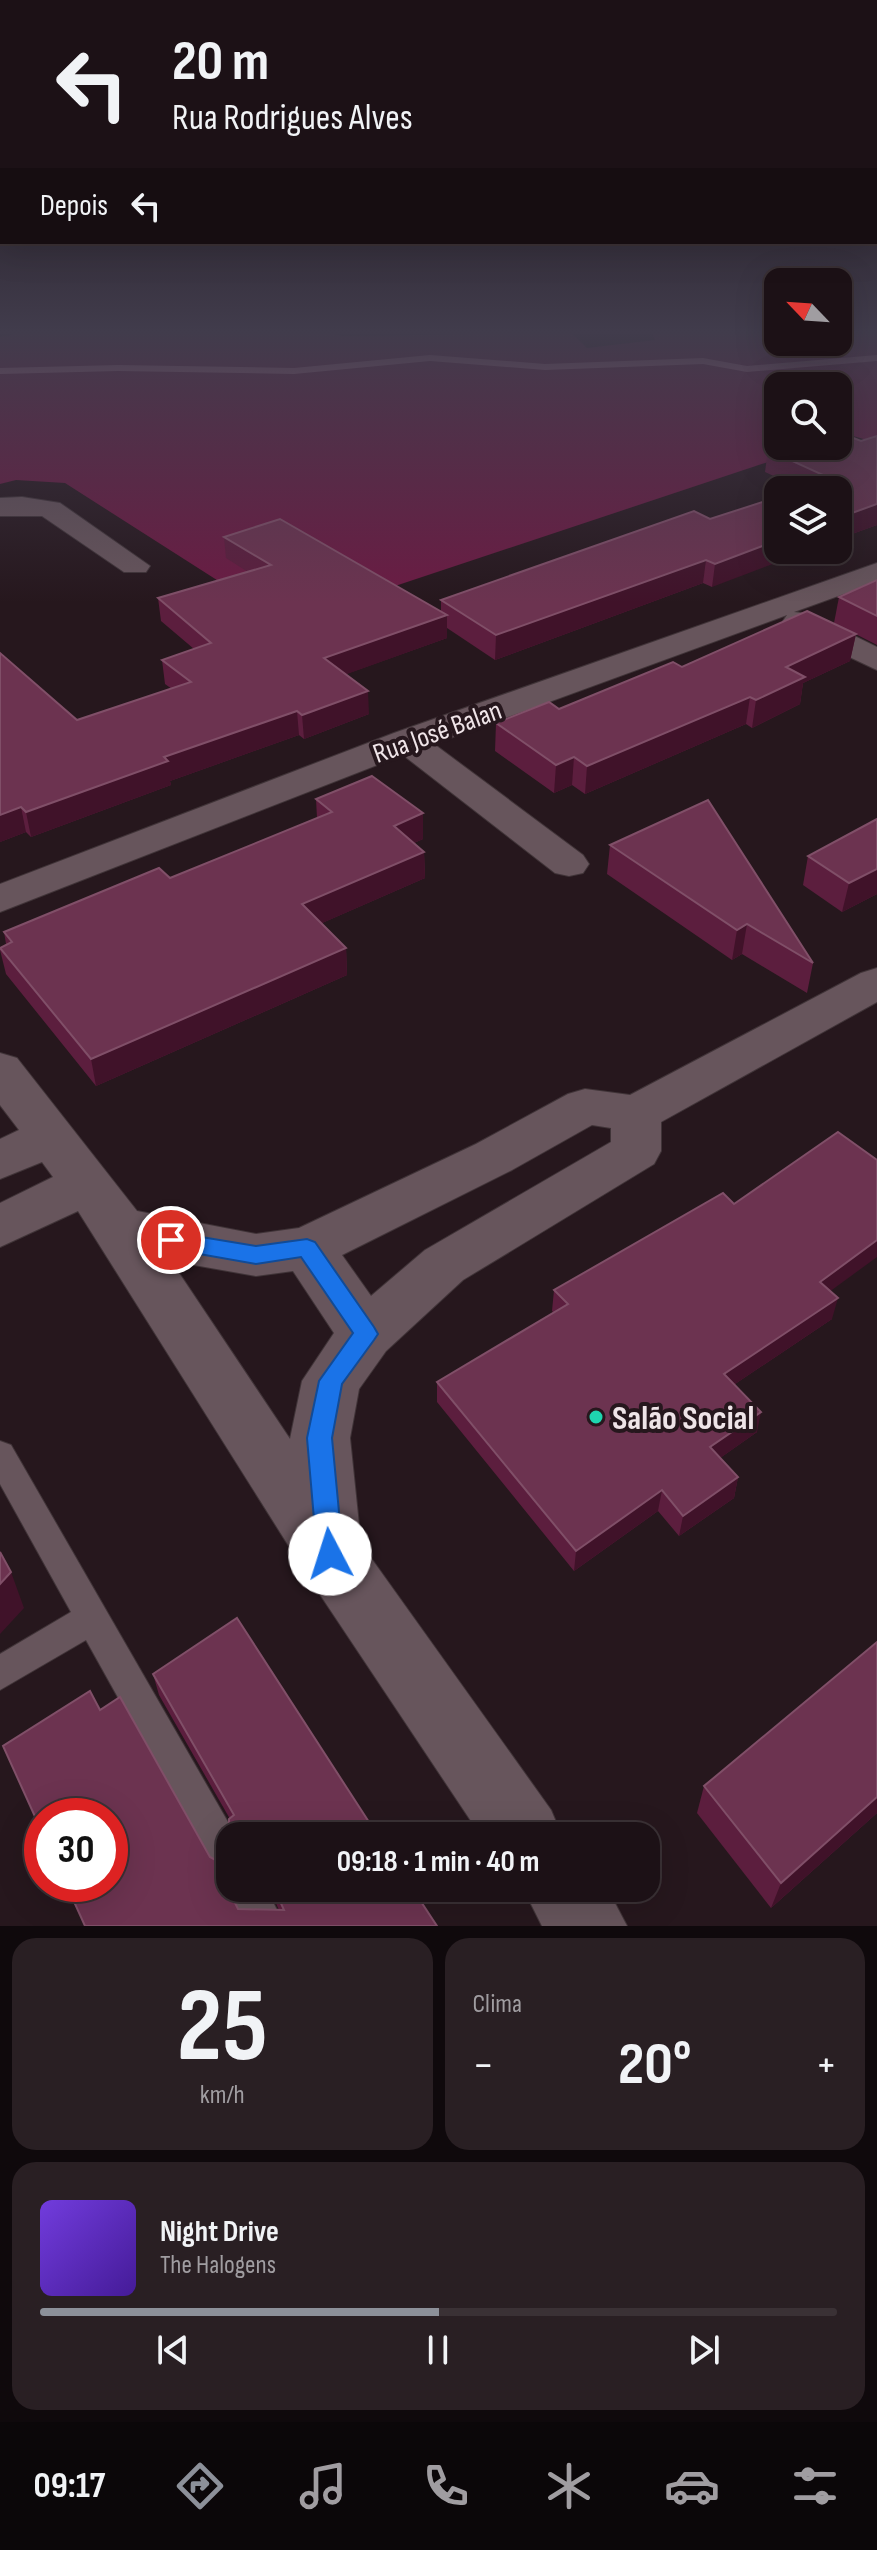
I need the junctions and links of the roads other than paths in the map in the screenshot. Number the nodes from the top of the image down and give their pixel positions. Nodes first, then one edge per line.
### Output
1 (0, 507) edge
2 (135, 566) dead end
3 (877, 572) edge
4 (776, 609) junction
5 (877, 660) edge
6 (407, 741) junction
7 (569, 864) dead end
8 (0, 899) edge
9 (877, 983) edge
10 (0, 1070) edge
11 (636, 1114) junction
12 (25, 1148) edge
13 (105, 1206) junction
14 (0, 1226) edge
15 (307, 1248) junction
16 (366, 1334) junction
17 (0, 1455) edge
18 (330, 1554) junction
19 (94, 1617) junction
20 (0, 1673) edge
21 (515, 1822) edge
22 (216, 1837) edge
23 (253, 1902) edge
24 (571, 1902) edge
25 (266, 1926) edge
26 (588, 1926) edge

1 - 2 street
3 - 4 street, Rua José Balan
4 - 5 street
4 - 6 street, Rua José Balan
6 - 7 street
6 - 8 street, Rua José Balan
9 - 11 street
10 - 12 street
11 - 15 street
11 - 16 street
12 - 13 street
13 - 14 street
13 - 15 street
13 - 18 street
15 - 16 street
16 - 18 street
17 - 19 lane
18 - 21 street
19 - 20 lane
19 - 22 lane
23 - 25 lane
24 - 26 street

